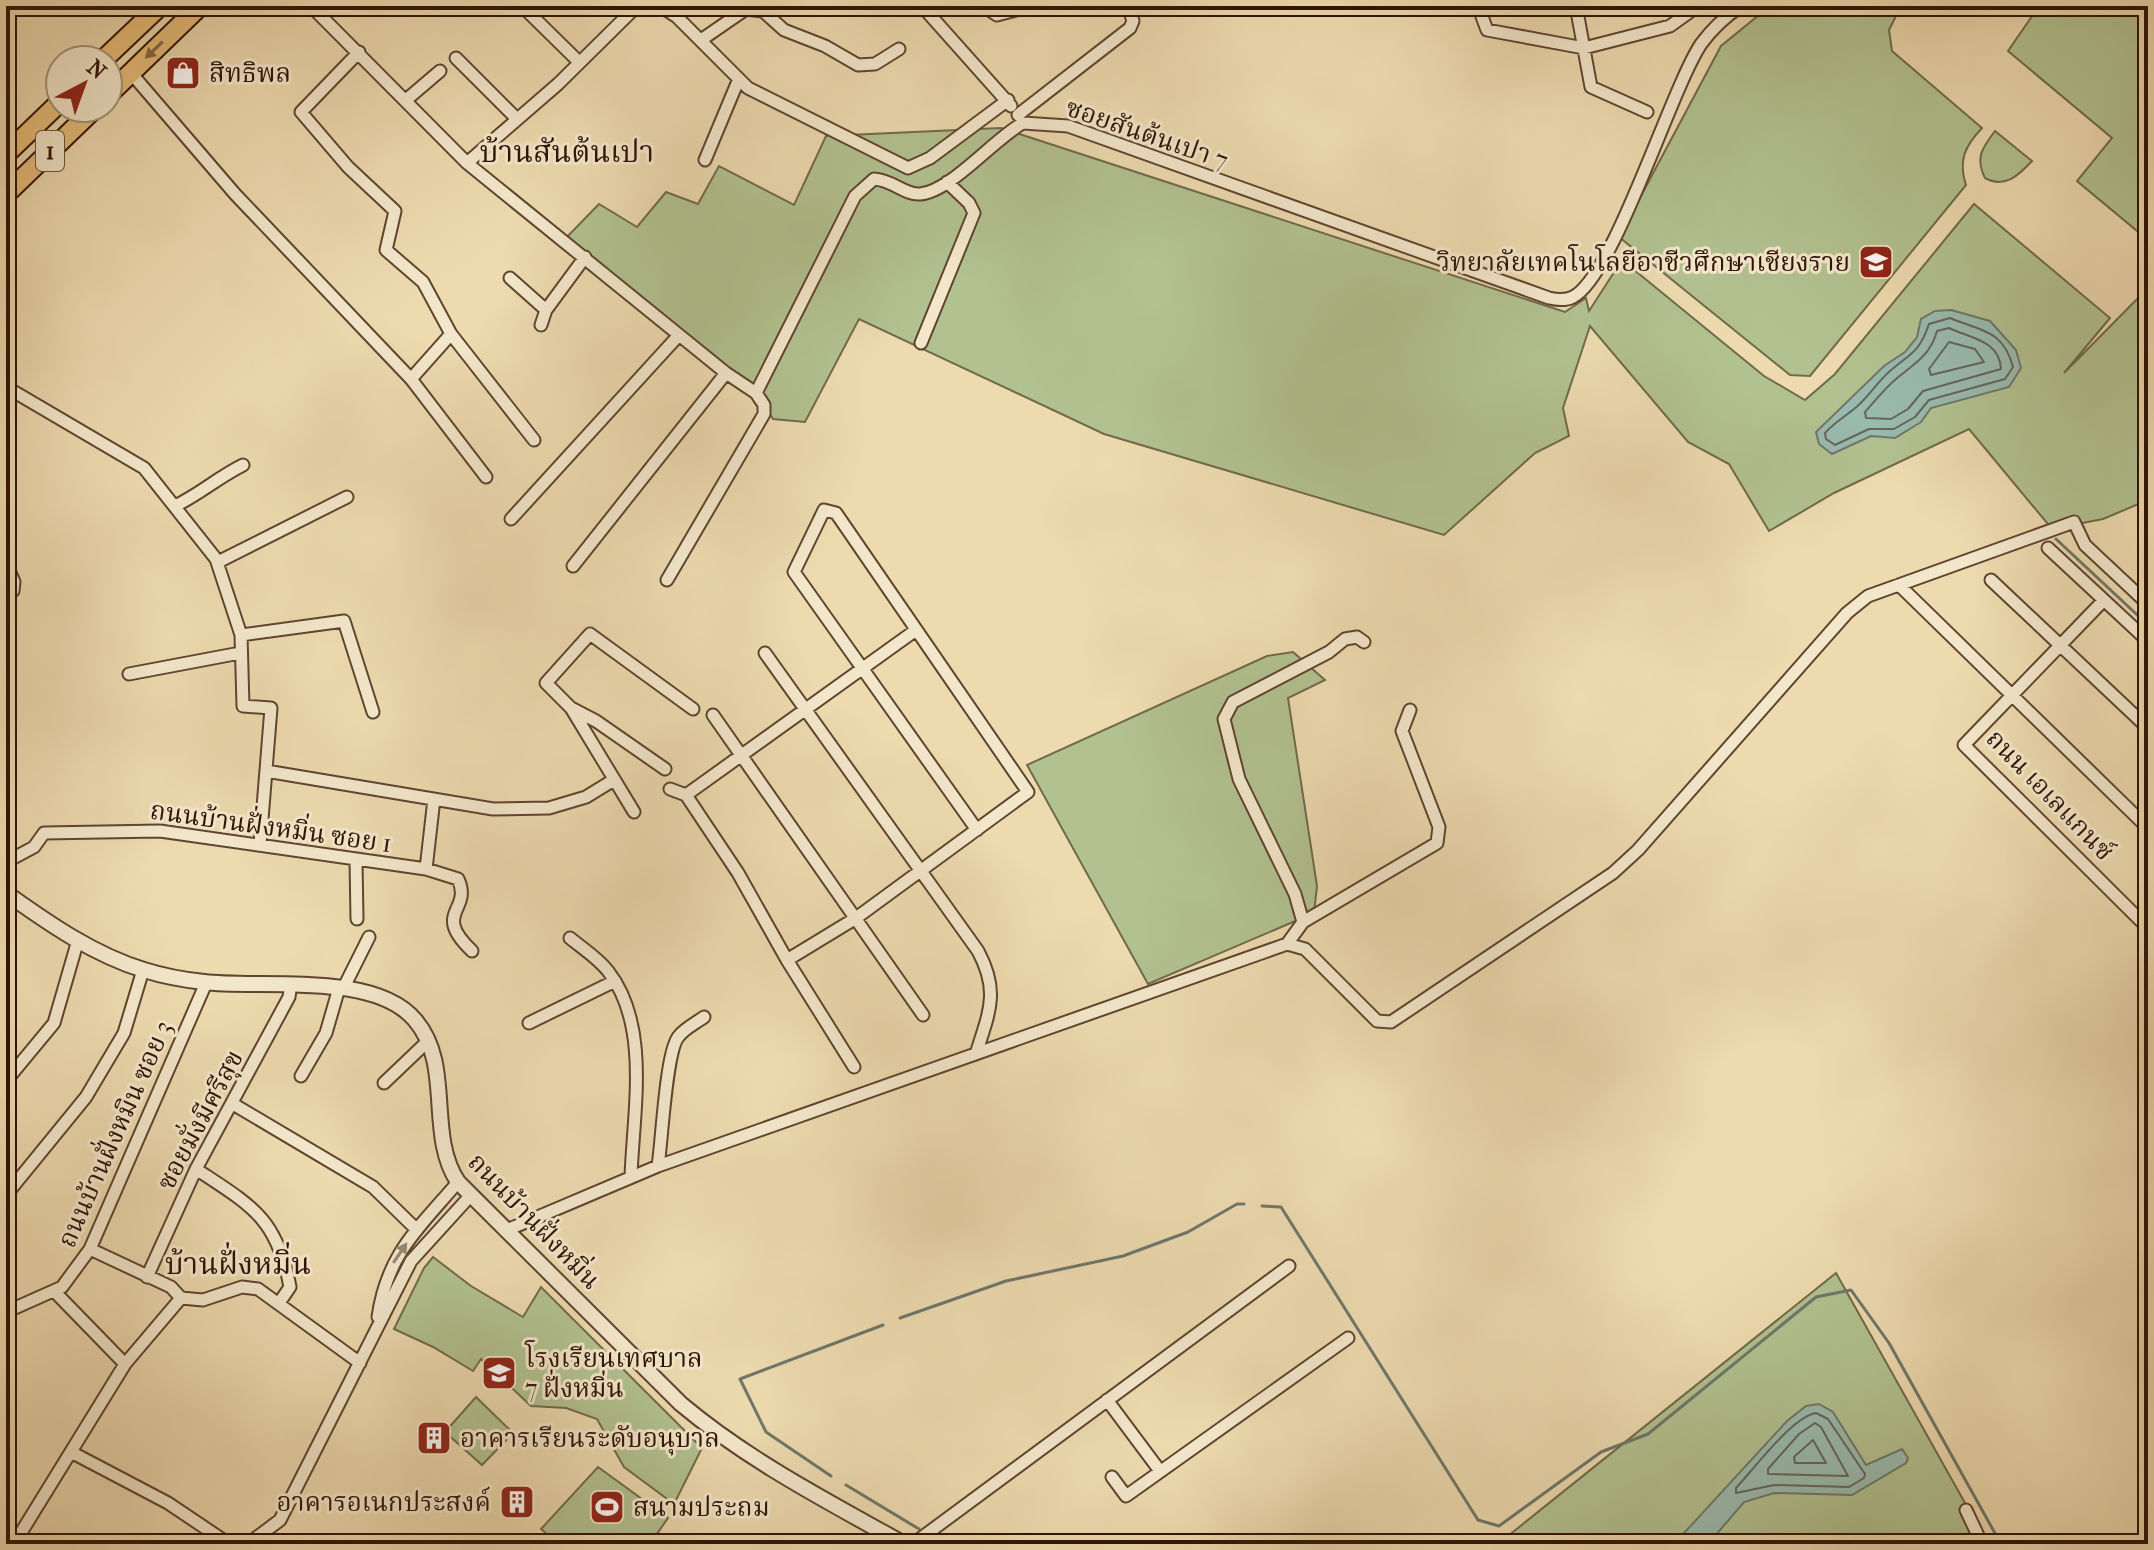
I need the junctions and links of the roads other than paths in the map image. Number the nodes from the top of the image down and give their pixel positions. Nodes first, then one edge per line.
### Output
1 (160, 6) edge
2 (200, 6) edge
3 (311, 6) edge
4 (522, 6) edge
5 (660, 6) edge
6 (922, 6) edge
7 (983, 6) edge
8 (1031, 6) edge
9 (1128, 6) edge
10 (1496, 6) edge
11 (1576, 6) edge
12 (1698, 6) edge
13 (1741, 6) edge
14 (630, 8) edge
15 (701, 40) junction
16 (120, 44) edge
17 (1584, 48) junction
18 (899, 49) dead end
19 (359, 52) junction
20 (456, 58) dead end
21 (579, 62) junction
22 (440, 71) dead end
23 (131, 73) junction
24 (124, 80) edge
25 (738, 81) junction
26 (406, 100) junction
27 (1008, 100) junction
28 (1647, 112) dead end
29 (44, 117) edge
30 (516, 118) junction
31 (1020, 119) junction
32 (78, 124) edge
33 (6, 154) edge
34 (705, 160) dead end
35 (467, 163) junction
36 (947, 182) junction
37 (6, 194) edge
38 (585, 257) junction
39 (510, 278) dead end
40 (546, 310) junction
41 (541, 325) dead end
42 (451, 334) junction
43 (679, 335) junction
44 (921, 343) dead end
45 (726, 373) junction
46 (411, 379) junction
47 (6, 387) edge
48 (756, 393) junction
49 (534, 440) dead end
50 (243, 465) dead end
51 (486, 477) dead end
52 (347, 497) dead end
53 (175, 506) junction
54 (511, 519) dead end
55 (2048, 548) dead end
56 (218, 562) junction
57 (6, 563) edge
58 (573, 566) dead end
59 (667, 580) dead end
60 (1991, 580) dead end
61 (1899, 585) junction
62 (6, 595) edge
63 (2103, 601) junction
64 (2148, 604) edge
65 (916, 630) junction
66 (241, 635) junction
67 (2148, 641) edge
68 (1364, 642) dead end
69 (2059, 646) junction
70 (240, 653) junction
71 (765, 653) dead end
72 (862, 668) junction
73 (129, 674) dead end
74 (2010, 694) junction
75 (571, 708) junction
76 (693, 709) dead end
77 (806, 709) junction
78 (1410, 710) dead end
79 (373, 712) dead end
80 (713, 715) dead end
81 (2148, 728) edge
82 (741, 755) junction
83 (665, 769) dead end
84 (266, 771) junction
85 (612, 781) junction
86 (670, 789) dead end
87 (686, 795) junction
88 (434, 799) junction
89 (634, 812) dead end
90 (2148, 828) edge
91 (977, 830) junction
92 (260, 844) junction
93 (356, 861) junction
94 (6, 862) edge
95 (426, 869) junction
96 (919, 872) junction
97 (6, 893) edge
98 (856, 918) junction
99 (357, 919) dead end
100 (1303, 922) junction
101 (2147, 925) edge
102 (369, 937) dead end
103 (570, 938) dead end
104 (78, 940) junction
105 (1287, 944) junction
106 (472, 951) dead end
107 (787, 960) junction
108 (143, 970) junction
109 (615, 981) junction
110 (206, 983) junction
111 (291, 984) junction
112 (341, 989) junction
113 (923, 1015) dead end
114 (704, 1017) dead end
115 (529, 1023) dead end
116 (428, 1041) junction
117 (976, 1054) junction
118 (854, 1067) dead end
119 (301, 1076) dead end
120 (6, 1081) edge
121 (384, 1083) dead end
122 (233, 1104) junction
123 (658, 1166) junction
124 (196, 1169) junction
125 (631, 1177) junction
126 (458, 1182) junction
127 (6, 1195) edge
128 (471, 1195) junction
129 (417, 1230) junction
130 (507, 1230) junction
131 (90, 1249) junction
132 (1289, 1266) dead end
133 (147, 1277) junction
134 (54, 1291) junction
135 (6, 1297) edge
136 (181, 1298) junction
137 (279, 1303) junction
138 (11, 1309) edge
139 (377, 1326) junction
140 (1348, 1338) dead end
141 (360, 1363) junction
142 (125, 1364) junction
143 (1107, 1400) junction
144 (71, 1452) junction
145 (1160, 1471) junction
146 (1112, 1477) dead end
147 (1966, 1510) dead end
148 (14, 1544) edge
149 (229, 1544) edge
150 (248, 1544) edge
151 (904, 1544) edge
152 (913, 1544) edge
153 (1982, 1544) edge

1 - 16 main road
2 -> 23 main road
3 - 19 street
4 - 21 street
5 - 15 street
6 - 27 street
7 - 8 street
9 - 31 street
10 - 17 street
11 - 17 street
12 - 17 street
13 - 31 street, ซอยสันต้นเปา 7
14 - 21 street
15 - 18 street
15 - 25 street
17 - 28 street
19 - 26 street
19 - 42 street
20 - 30 street
21 - 30 street
22 - 26 street
23 - 24 main road
23 - 46 street
25 - 27 street
25 - 34 street
26 - 35 street
27 - 31 street
29 - 33 main road, 1
30 - 35 street
31 - 36 street, ซอยสันต้นเปา 7
32 - 37 main road, 1
35 - 38 street
36 - 44 street
36 - 48 street, ซอยสันต้นเปา 7
38 - 40 street
38 - 43 street
39 - 40 street
40 - 41 street
42 - 46 street
42 - 49 street
43 - 45 street
43 - 54 street
45 - 48 street
45 - 58 street
46 - 51 street
47 - 53 street
48 - 59 street
50 - 53 street
52 - 56 street
53 - 56 street
55 - 63 street
56 - 66 street
57 - 62 street
60 - 69 street
61 - 64 street
61 - 74 street, ถนน เอเลแกนซ์
61 - 105 street
63 - 67 street
63 - 69 street, ถนน เอเลแกนซ์
65 - 72 street
65 - 72 street
65 - 91 street
66 - 70 street
66 - 79 street
68 - 100 street
69 - 74 street, ถนน เอเลแกนซ์
69 - 81 street
70 - 73 street
70 - 84 street
71 - 77 street
72 - 77 street
72 - 91 street
74 - 90 street, ถนน เอเลแกนซ์
74 - 101 street, ถนน เอเลแกนซ์
75 - 76 street
75 - 83 street
75 - 85 street
77 - 82 street
77 - 96 street
78 - 100 street
80 - 82 street
82 - 87 street
82 - 98 street
84 - 88 street
84 - 92 street
85 - 88 street
85 - 89 street
86 - 87 street
87 - 107 street
88 - 95 street
91 - 96 street
92 - 93 street, ถนนบ้านฝั่งหมิ่น ซอย 1
92 - 94 street, ถนนบ้านฝั่งหมิ่น ซอย 1
93 - 95 street, ถนนบ้านฝั่งหมิ่น ซอย 1
93 - 99 street
95 - 106 street, ถนนบ้านฝั่งหมิ่น ซอย 1
96 - 98 street
96 - 117 street
97 - 104 street, ถนนบ้านฝั่งหมิ่น
98 - 107 street
98 - 113 street
100 - 105 street
102 - 112 street
103 - 109 street
104 - 108 street, ถนนบ้านฝั่งหมิ่น
104 - 120 street
105 - 117 street
107 - 118 street
108 - 110 street, ถนนบ้านฝั่งหมิ่น
108 - 127 street
109 - 115 street
109 - 125 street
110 - 111 street, ถนนบ้านฝั่งหมิ่น
110 - 131 street, ถนนบ้านฝั่งหมิน ซอย 3
111 - 112 street, ถนนบ้านฝั่งหมิ่น
111 - 122 street, ซอยมั่งมีศรีสุข
112 - 116 street, ถนนบ้านฝั่งหมิ่น
112 - 119 street
114 - 123 street
116 - 121 street
116 - 126 street, ถนนบ้านฝั่งหมิ่น
117 - 123 street
122 - 124 street, ซอยมั่งมีศรีสุข
122 - 129 street
123 - 125 street
124 - 133 street, ซอยมั่งมีศรีสุข
124 - 137 street
125 - 130 street
126 - 128 street, ถนนบ้านฝั่งหมิ่น
126 - 129 street
128 - 130 street, ถนนบ้านฝั่งหมิ่น
128 - 139 street
139 -> 129 street
130 - 151 street, ถนนบ้านฝั่งหมิ่น
131 - 133 street
131 - 134 street, ถนนบ้านฝั่งหมิน ซอย 3
132 - 143 street
133 - 136 street
134 - 138 street, ถนนบ้านฝั่งหมิน ซอย 3
134 - 142 street
135 - 138 street
136 - 137 street
136 - 142 street
137 - 141 street
139 - 141 street
140 - 145 street
141 - 150 street
142 - 144 street
143 - 145 street
143 - 152 street
144 - 148 street
144 - 149 street
145 - 146 street
147 - 153 street

